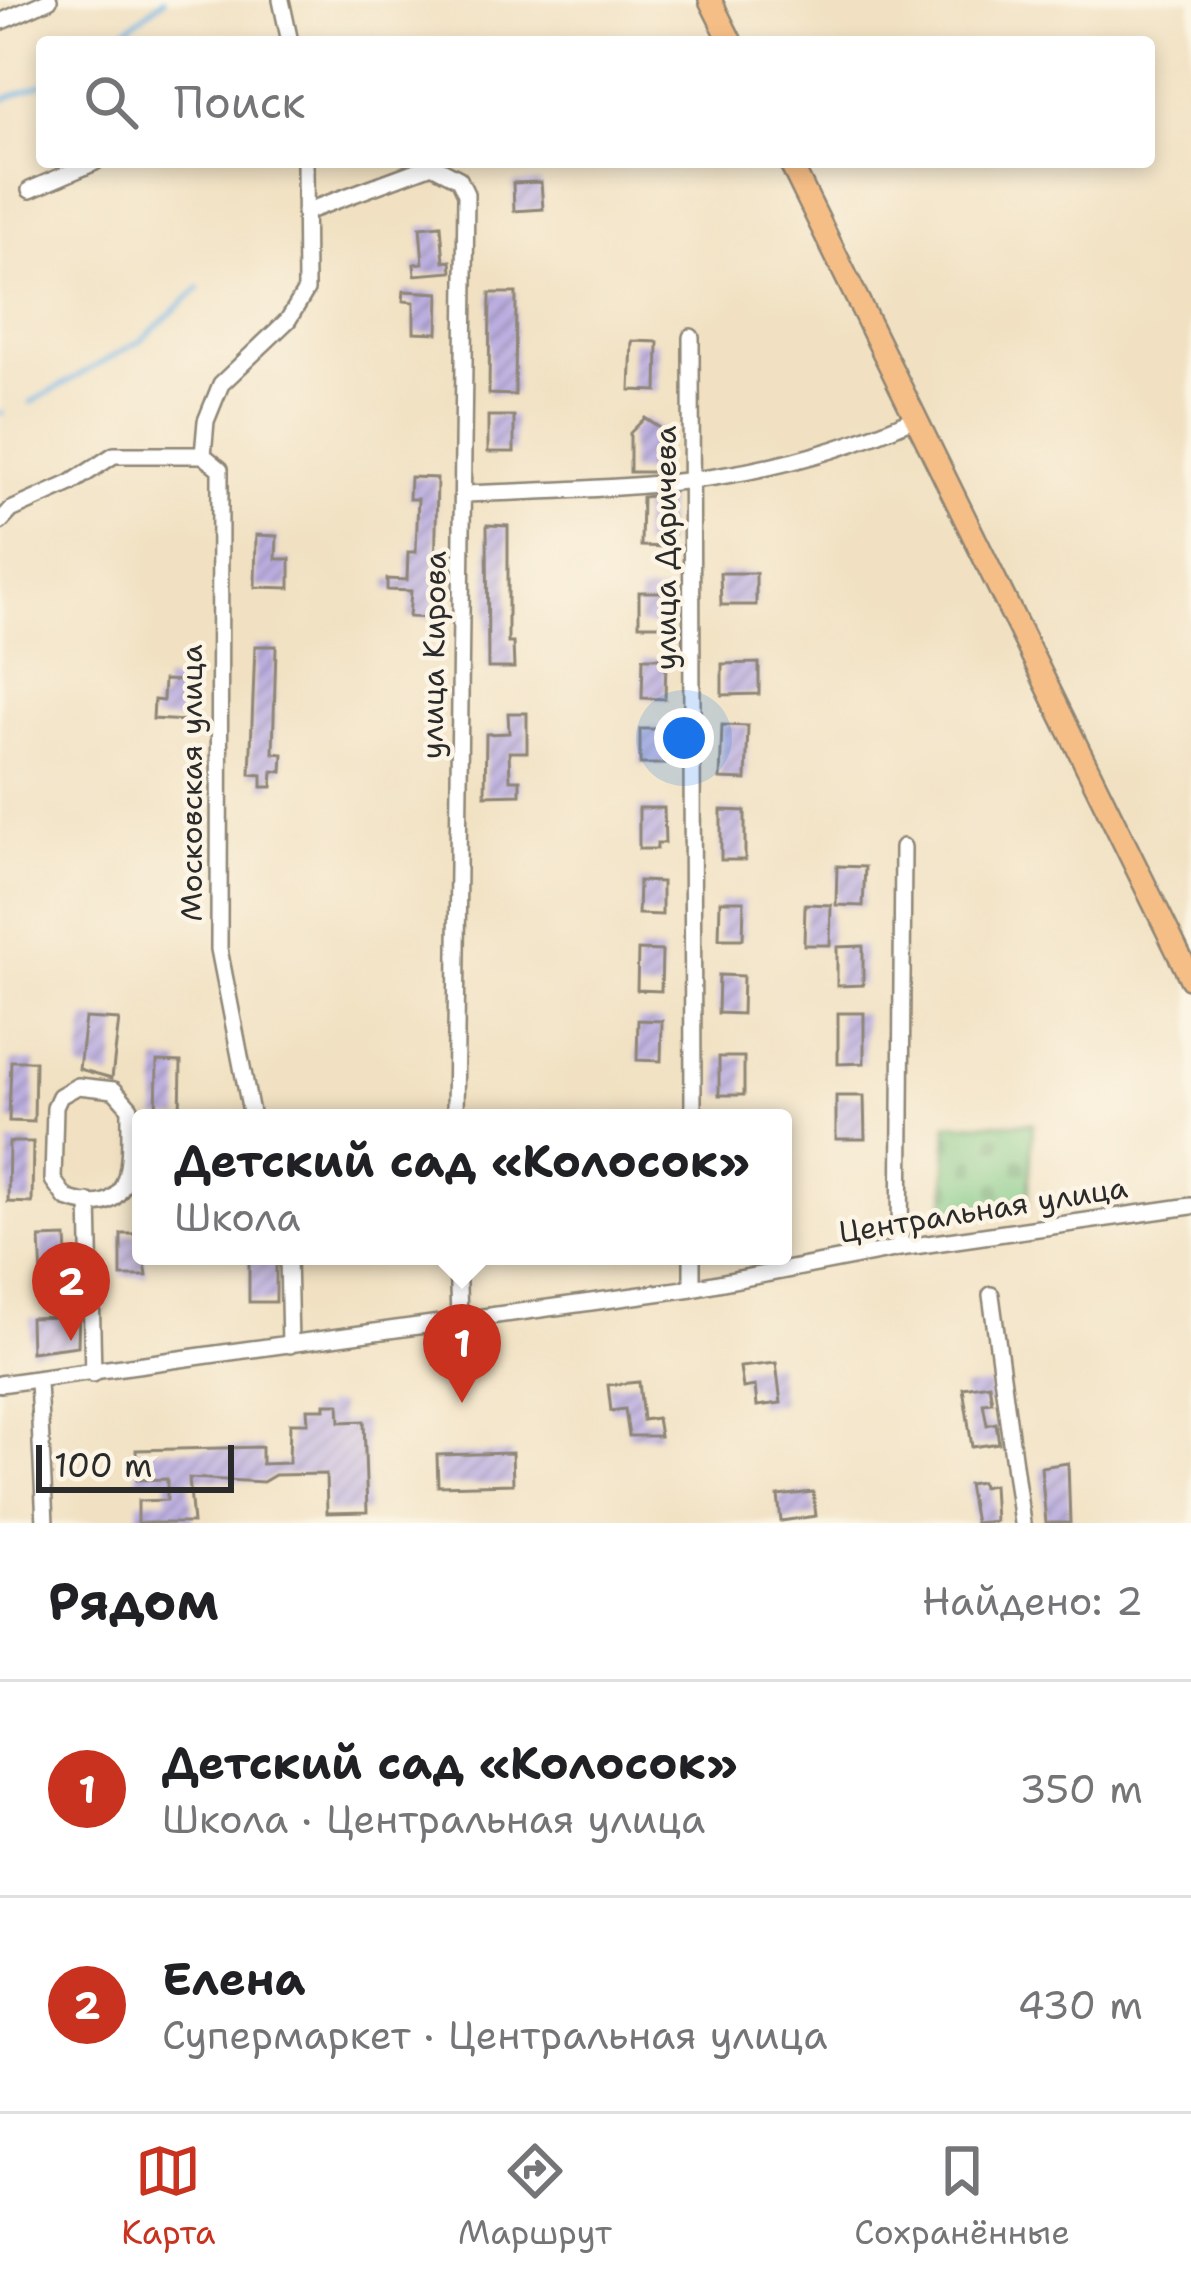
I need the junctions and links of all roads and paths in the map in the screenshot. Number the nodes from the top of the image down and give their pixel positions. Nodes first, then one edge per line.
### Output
1 (49, 0) edge
2 (281, 0) edge
3 (710, 0) edge
4 (0, 22) edge
5 (289, 36) edge
6 (728, 36) edge
7 (80, 168) edge
8 (304, 168) edge
9 (424, 168) edge
10 (438, 168) edge
11 (793, 168) edge
12 (30, 190) dead end
13 (305, 212) junction
14 (691, 338) dead end
15 (915, 418) junction
16 (203, 455) junction
17 (695, 484) junction
18 (463, 494) junction
19 (0, 522) edge
20 (904, 847) dead end
21 (1191, 979) edge
22 (250, 1109) edge
23 (455, 1109) edge
24 (693, 1109) edge
25 (89, 1202) junction
26 (1191, 1206) edge
27 (899, 1248) junction
28 (288, 1265) edge
29 (458, 1265) edge
30 (692, 1265) edge
31 (692, 1288) junction
32 (991, 1295) dead end
33 (458, 1318) junction
34 (290, 1345) junction
35 (93, 1374) junction
36 (38, 1382) junction
37 (0, 1384) edge
38 (46, 1523) edge
39 (1022, 1523) edge

1 - 4 street
2 - 5 street
3 - 6 main road
7 - 12 street
8 - 13 street
9 - 13 street, улица Кирова
10 - 18 street, улица Кирова
11 - 15 main road
13 - 16 street
14 - 17 street, улица Даричева
15 - 17 street
15 - 21 main road
16 - 19 street
16 - 22 street, Московская улица
17 - 18 street
17 - 24 street, улица Даричева
18 - 23 street, улица Кирова
20 - 27 street
25 - 25 street
25 - 35 street
26 - 27 street, Центральная улица
27 - 31 street, Центральная улица
28 - 34 street
29 - 33 street
30 - 31 street
31 - 33 street, Центральная улица
32 - 39 street
33 - 34 street, Центральная улица
34 - 35 street, Центральная улица
35 - 36 street, Центральная улица
36 - 37 street, Центральная улица
36 - 38 street

